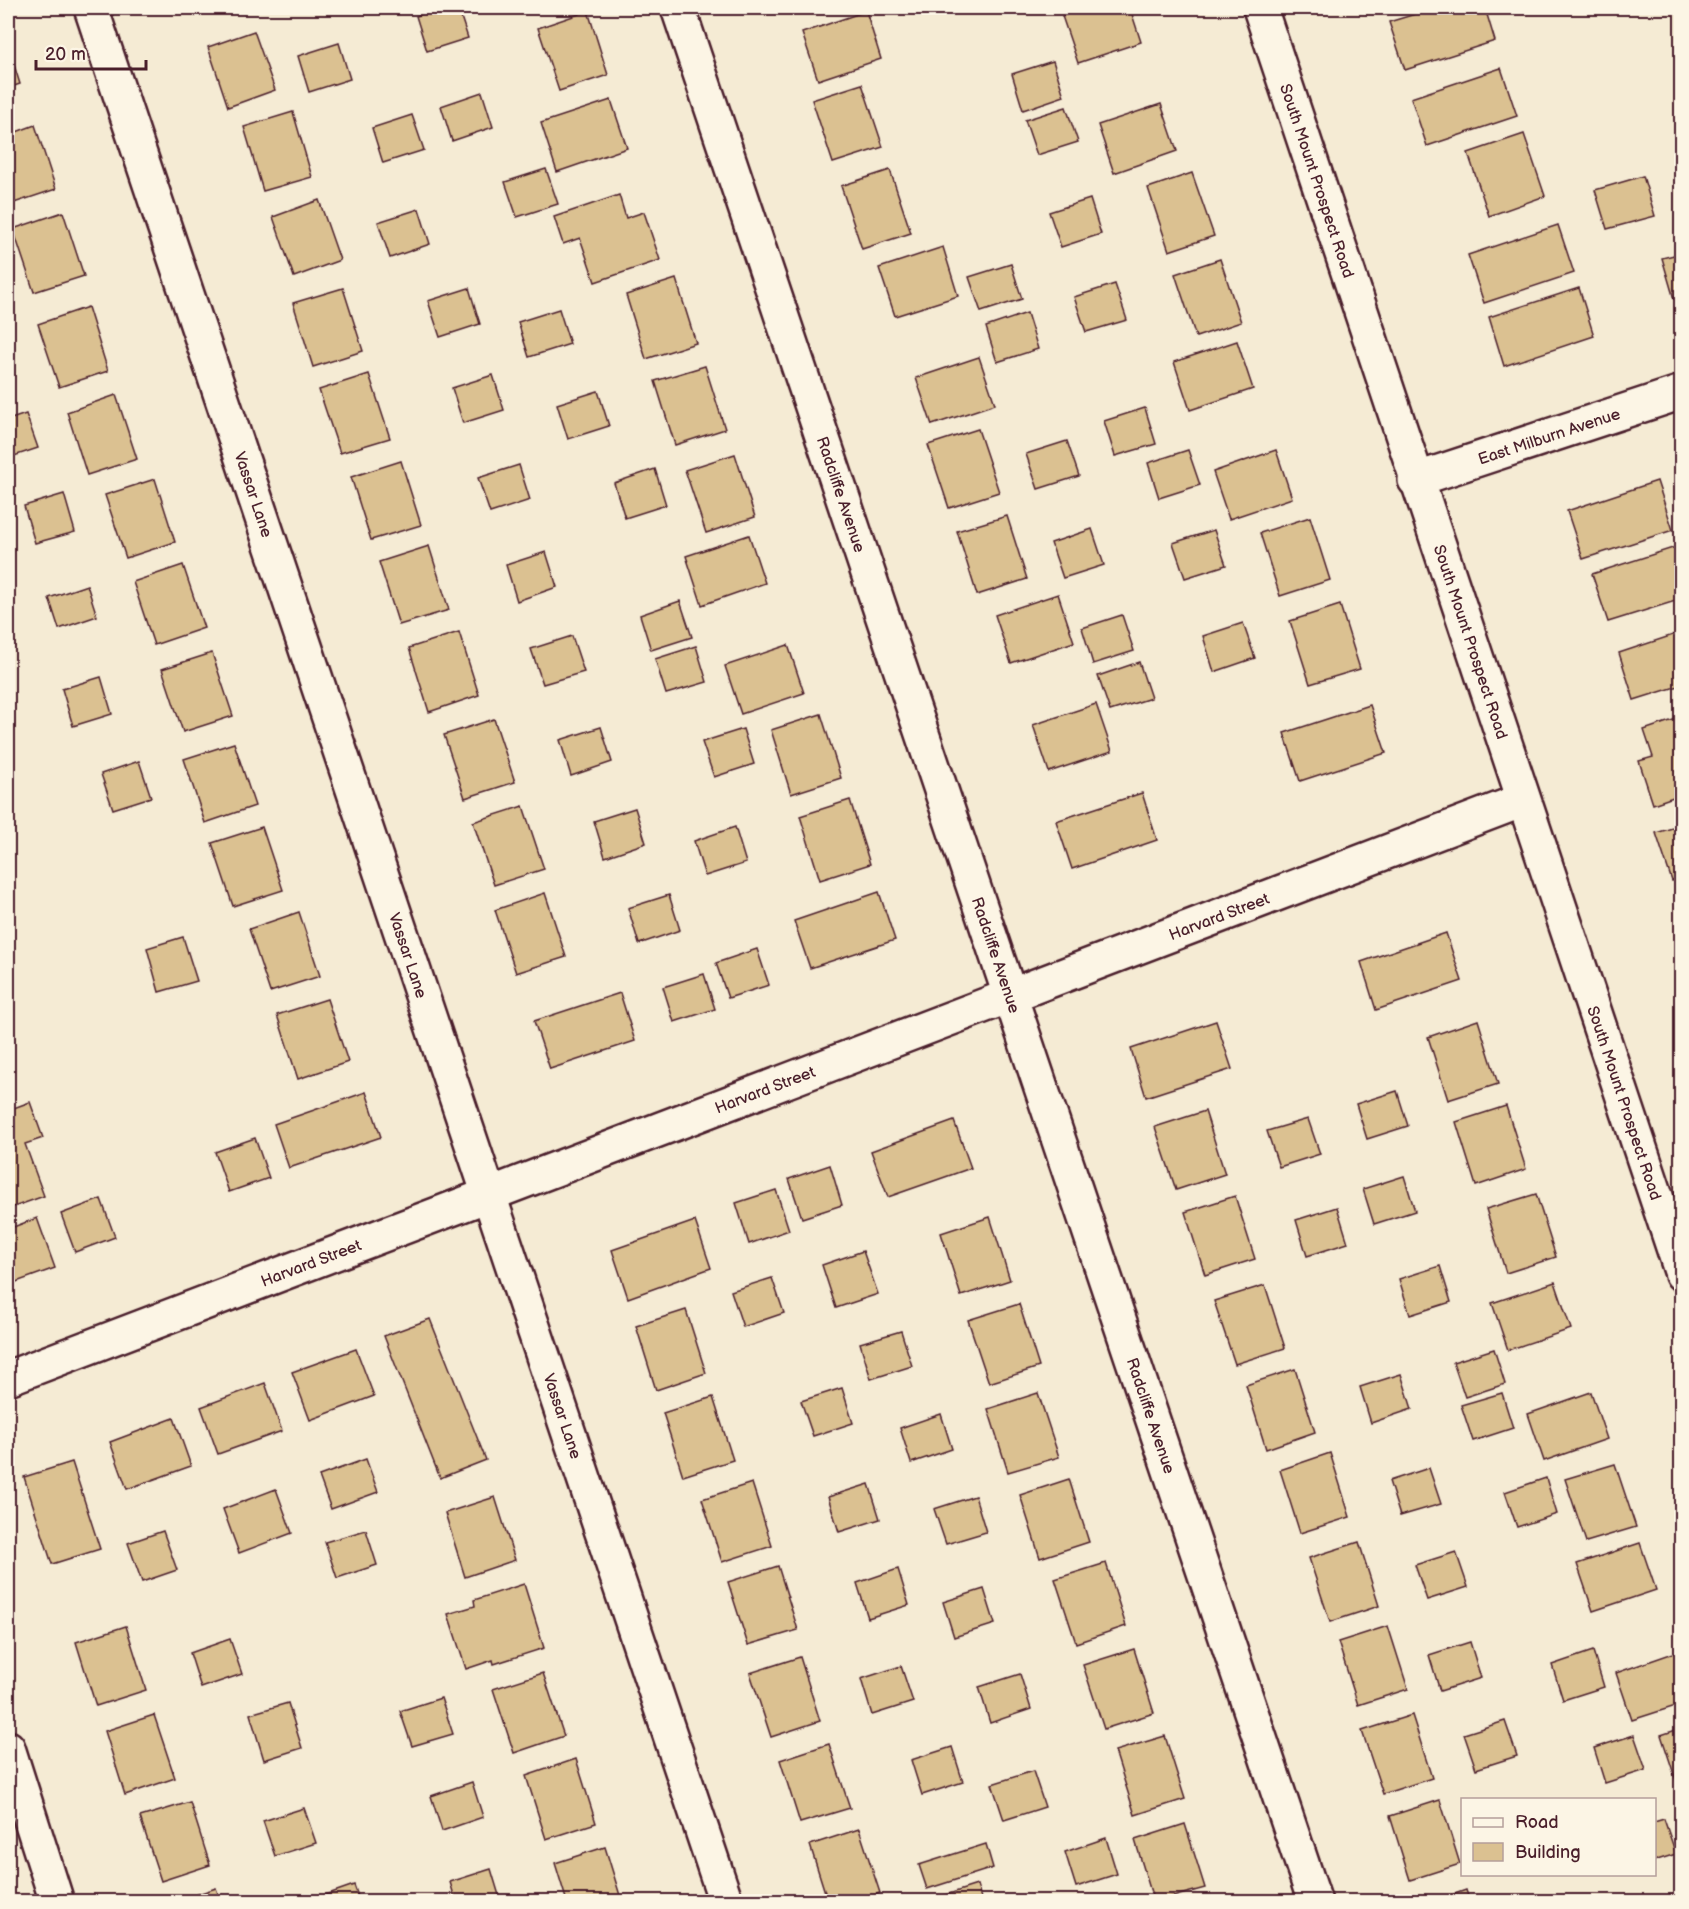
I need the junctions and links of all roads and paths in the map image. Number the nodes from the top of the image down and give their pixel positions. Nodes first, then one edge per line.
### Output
1 (91, 8) edge
2 (678, 8) edge
3 (1260, 8) edge
4 (1682, 392) edge
5 (1416, 480) junction
6 (1523, 800) junction
7 (1010, 996) junction
8 (489, 1192) junction
9 (1682, 1274) edge
10 (8, 1378) edge
11 (8, 1748) edge
12 (57, 1902) edge
13 (726, 1902) edge
14 (1315, 1902) edge

1 - 8 street, Vassar Lane
2 - 7 street, Radcliffe Avenue
3 - 5 street, South Mount Prospect Road
4 - 5 street, East Milburn Avenue
5 - 6 street, South Mount Prospect Road
6 - 7 street, Harvard Street
6 - 9 street, South Mount Prospect Road
7 - 8 street, Harvard Street
7 - 14 street, Radcliffe Avenue
8 - 10 street, Harvard Street
8 - 13 street, Vassar Lane
11 - 12 street

